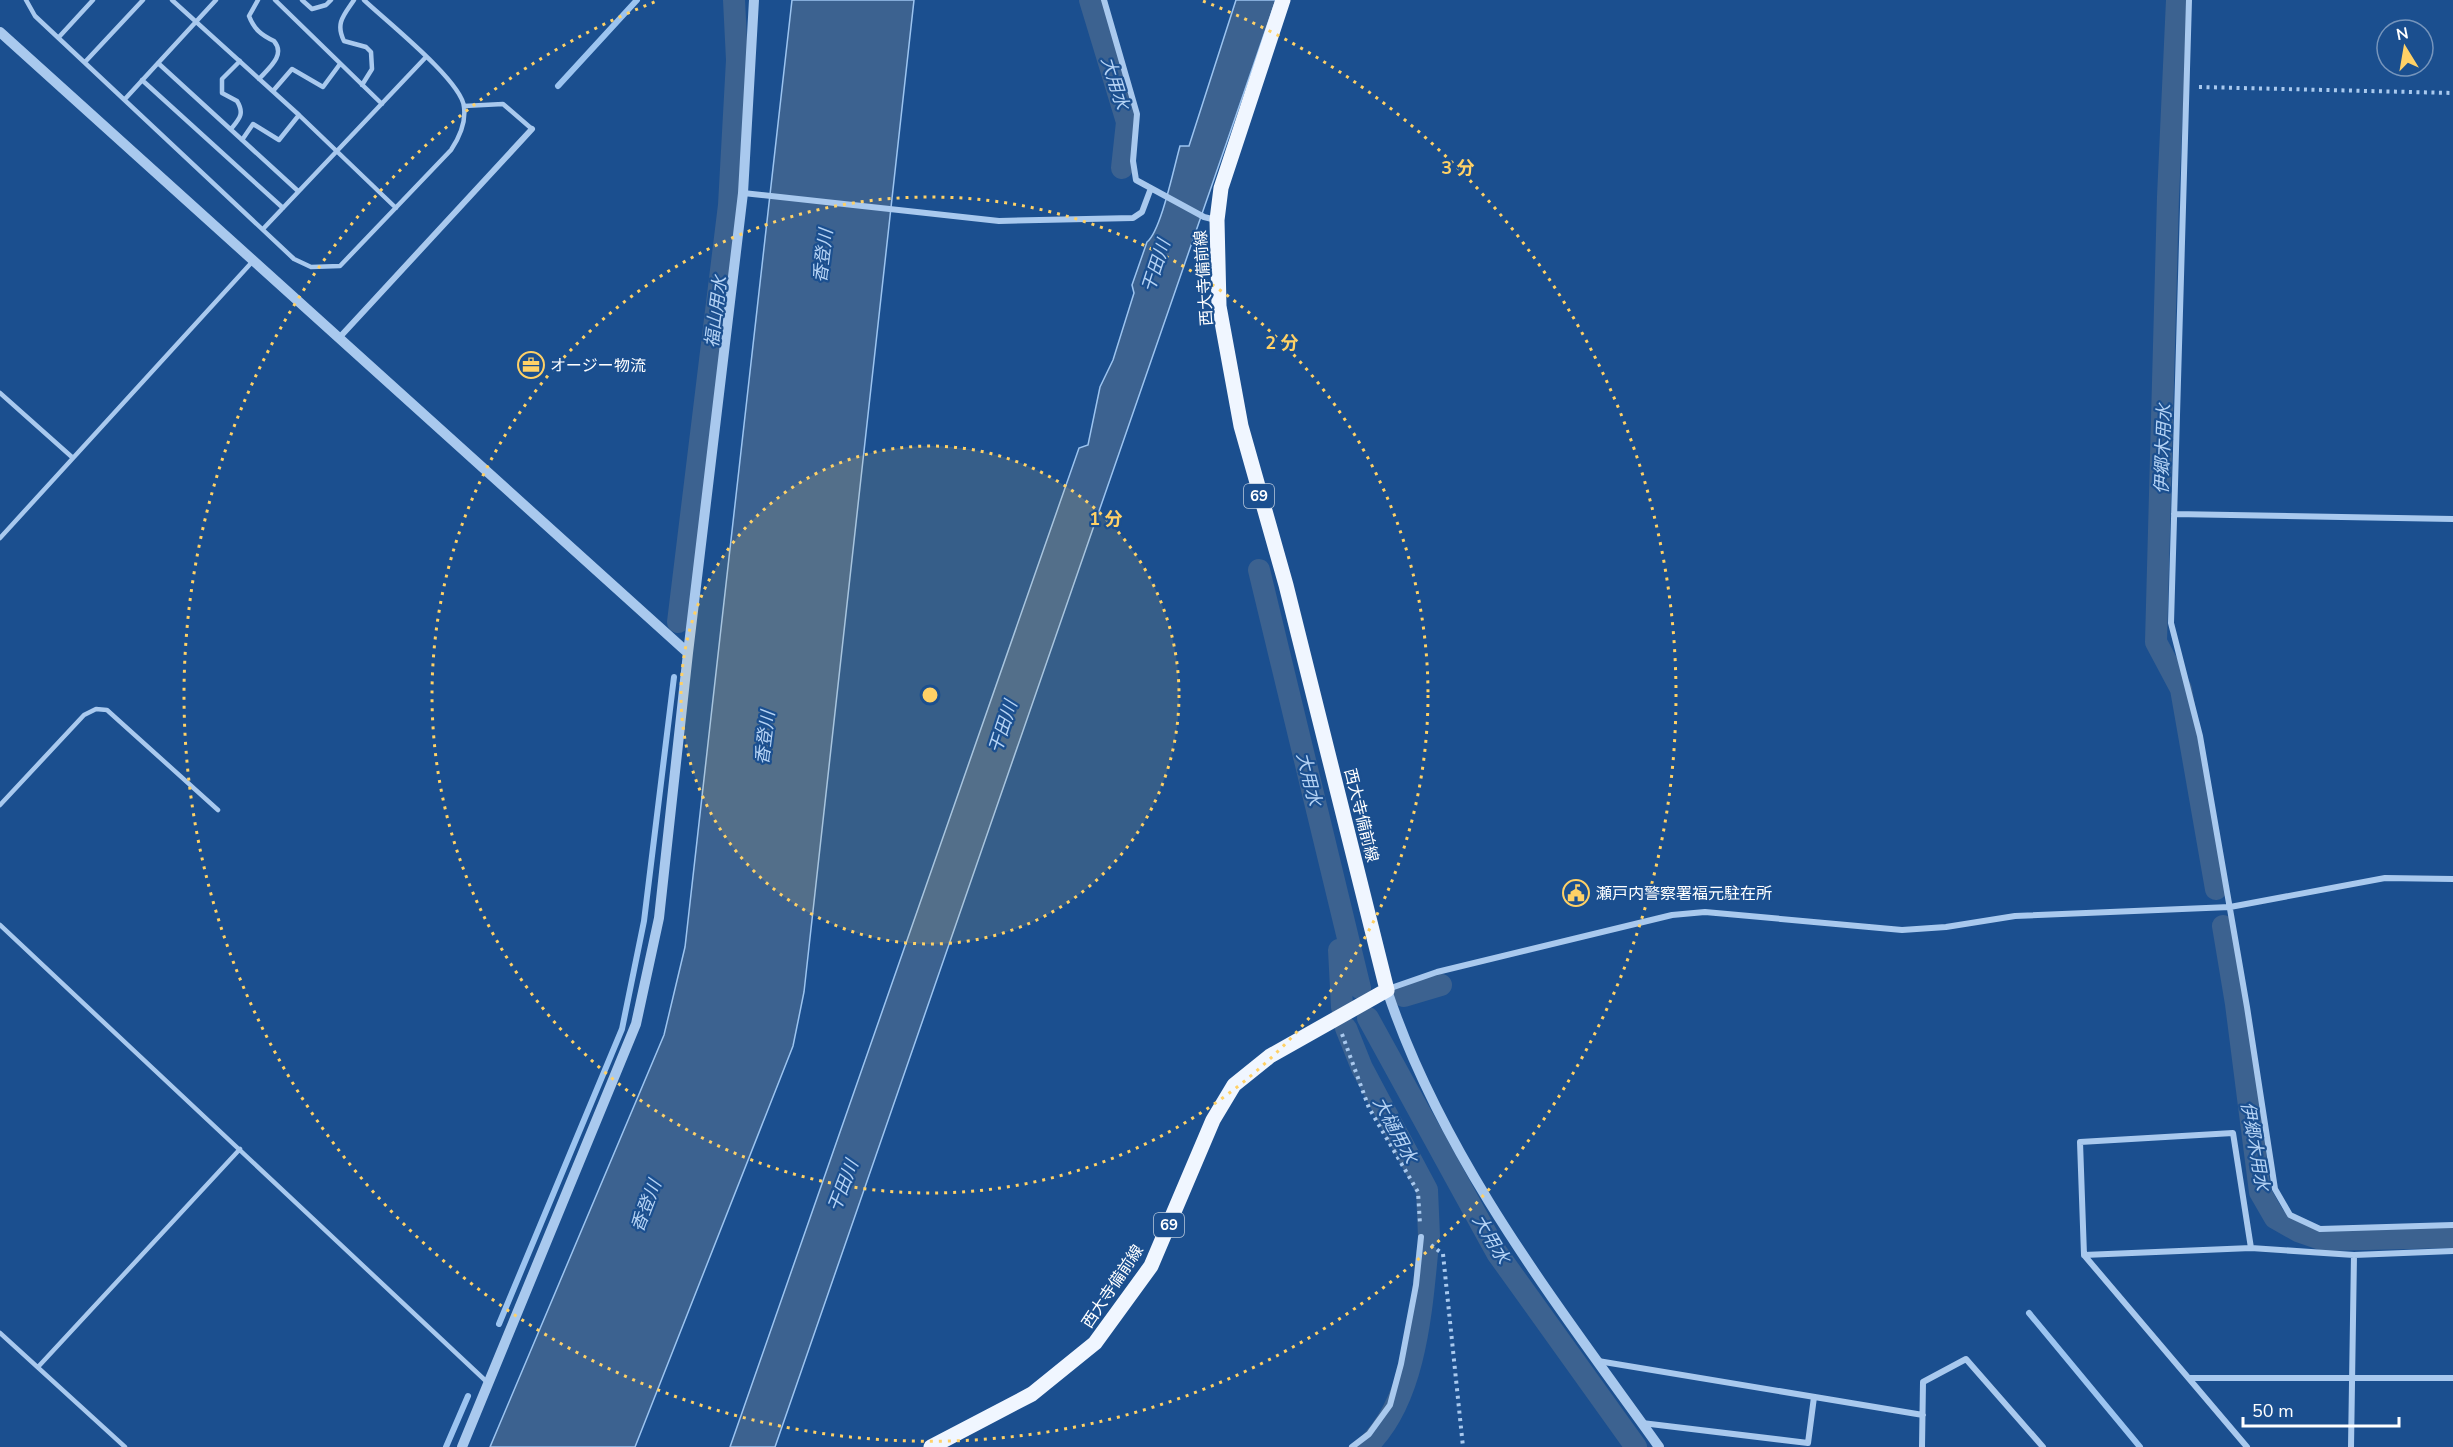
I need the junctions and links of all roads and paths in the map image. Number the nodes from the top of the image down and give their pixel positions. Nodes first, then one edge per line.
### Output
1 (26, 0) edge
2 (93, 0) edge
3 (143, 0) edge
4 (172, 0) edge
5 (216, 0) edge
6 (258, 0) edge
7 (275, 0) edge
8 (302, 0) edge
9 (331, 0) edge
10 (354, 0) edge
11 (364, 0) edge
12 (754, 0) edge
13 (1104, 0) edge
14 (1283, 0) edge
15 (2189, 0) edge
16 (195, 22) junction
17 (0, 32) edge
18 (59, 38) junction
19 (426, 57) junction
20 (240, 61) junction
21 (85, 62) junction
22 (158, 63) junction
23 (340, 64) junction
24 (260, 79) junction
25 (142, 80) junction
26 (362, 85) junction
27 (2186, 87) junction
28 (273, 91) junction
29 (2453, 93) edge
30 (125, 99) junction
31 (382, 104) junction
32 (465, 106) junction
33 (299, 115) junction
34 (231, 129) junction
35 (532, 129) joint
36 (242, 140) junction
37 (337, 151) junction
38 (1151, 188) junction
39 (298, 191) junction
40 (743, 193) junction
41 (283, 208) junction
42 (396, 208) junction
43 (1210, 218) junction
44 (262, 229) junction
45 (253, 261) junction
46 (339, 338) junction
47 (0, 393) edge
48 (73, 458) junction
49 (2174, 514) junction
50 (2453, 519) edge
51 (0, 538) edge
52 (688, 652) junction
53 (0, 805) edge
54 (218, 810) dead end
55 (2453, 879) edge
56 (2230, 907) junction
57 (0, 925) edge
58 (1387, 990) junction
59 (1336, 1019) junction
60 (240, 1149) junction
61 (2453, 1225) edge
62 (1421, 1237) junction
63 (2251, 1248) junction
64 (2453, 1251) edge
65 (2084, 1255) junction
66 (2354, 1255) junction
67 (0, 1333) edge
68 (1598, 1361) junction
69 (38, 1367) junction
70 (2188, 1377) junction
71 (2352, 1377) junction
72 (2453, 1378) edge
73 (488, 1384) junction
74 (1814, 1397) junction
75 (1923, 1415) junction
76 (1642, 1423) junction
77 (124, 1447) edge
78 (462, 1447) edge
79 (931, 1447) edge
80 (1352, 1447) edge
81 (1463, 1447) edge
82 (1659, 1447) edge
83 (1922, 1447) edge
84 (2043, 1447) edge
85 (2247, 1447) edge
86 (2351, 1447) edge

1 - 18 lane
2 - 18 lane
3 - 21 lane
4 - 16 lane
5 - 16 lane
6 - 24 lane
7 - 23 lane
8 - 9 lane
10 - 26 lane
11 - 19 lane
12 - 40 street
13 - 38 street
14 - 43 main road, 西大寺備前線 / 69
15 - 27 street
16 - 20 lane
16 - 22 lane
17 - 45 street
18 - 21 lane
19 - 31 lane
19 - 32 lane
20 - 24 lane
20 - 34 lane
21 - 30 lane
22 - 25 lane
22 - 34 lane
23 - 26 lane
23 - 28 lane
24 - 28 lane
25 - 30 lane
25 - 41 lane
26 - 31 lane
27 - 29 path
27 - 49 street
28 - 33 lane
30 - 44 lane
31 - 37 lane
32 - 35 lane
32 - 42 lane
33 - 36 lane
33 - 37 lane
34 - 36 lane
35 - 46 street
36 - 39 lane
37 - 39 lane
37 - 42 lane
38 - 40 street
38 - 43 street
39 - 41 lane
40 - 52 street
41 - 44 lane
42 - 44 lane
43 - 58 main road, 西大寺備前線 / 69
45 - 46 street
45 - 48 lane
46 - 52 street
47 - 48 lane
48 - 51 lane
49 - 50 street
49 - 56 street
52 - 73 street
53 - 54 lane
55 - 56 street
56 - 58 street
56 - 61 street
57 - 60 lane
58 - 59 main road, 西大寺備前線 / 69
58 - 68 street
59 - 62 path
59 - 79 main road, 西大寺備前線 / 69
60 - 69 lane
60 - 73 lane
62 - 80 street
62 - 81 path
63 - 65 street
63 - 65 street
63 - 66 street
64 - 66 street
65 - 70 street
66 - 71 street
67 - 69 lane
68 - 74 street
68 - 76 street
69 - 77 lane
70 - 71 street
70 - 85 street
71 - 72 street
71 - 86 street
73 - 78 street
74 - 75 street
74 - 76 street
75 - 83 street
75 - 84 street
76 - 82 street

